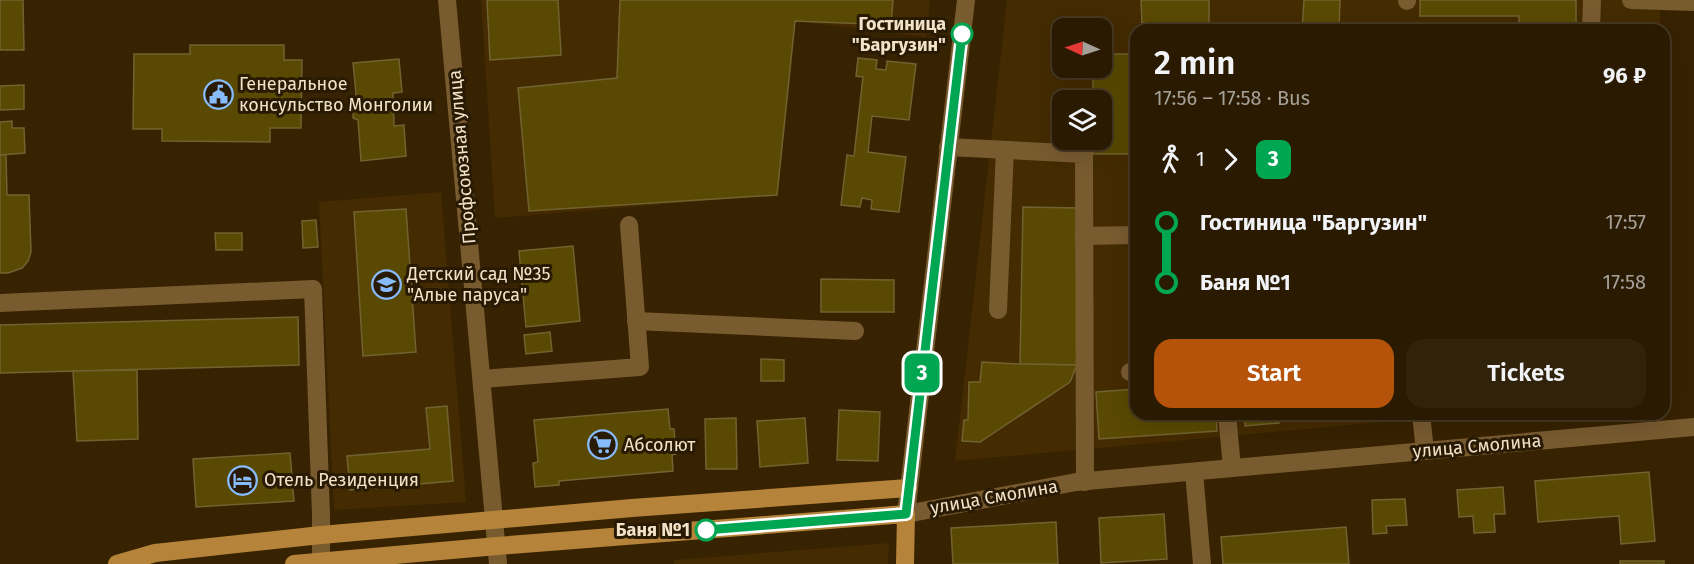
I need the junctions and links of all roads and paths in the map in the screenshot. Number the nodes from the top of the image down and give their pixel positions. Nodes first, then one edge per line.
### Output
1 (447, 0) edge
2 (966, 0) edge
3 (1592, 0) edge
4 (1631, 0) edge
5 (1694, 2) edge
6 (1591, 24) edge
7 (948, 147) junction
8 (1005, 150) junction
9 (629, 225) dead end
10 (1130, 235) edge
11 (1084, 236) junction
12 (0, 303) edge
13 (998, 310) dead end
14 (636, 321) junction
15 (855, 331) dead end
16 (482, 379) junction
17 (1228, 420) edge
18 (1422, 420) edge
19 (1694, 427) edge
20 (1425, 451) junction
21 (1232, 468) junction
22 (1194, 472) junction
23 (1085, 482) junction
24 (909, 488) junction
25 (906, 514) junction
26 (494, 520) junction
27 (321, 535) junction
28 (497, 546) junction
29 (321, 561) junction
30 (117, 564) edge
31 (294, 564) edge
32 (498, 564) edge
33 (905, 564) edge
34 (1202, 564) edge

1 - 16 street, Профсоюзная улица
2 - 7 street
3 - 6 street
4 - 5 street
7 - 8 street
7 - 24 street
8 - 11 street
8 - 13 street
9 - 14 street
10 - 11 street
11 - 23 street
12 - 27 street
14 - 15 street
14 - 16 street
16 - 26 street, Профсоюзная улица
17 - 21 street
18 - 20 street
19 - 20 street, улица Смолина
20 - 21 street, улица Смолина
21 - 22 street, улица Смолина
22 - 23 street, улица Смолина
22 - 34 street
23 - 25 street, улица Смолина
24 - 25 street
24 - 26 main road
25 - 28 main road, улица Смолина
25 - 33 main road
26 - 27 main road
26 - 28 street, Профсоюзная улица
27 - 29 street
27 - 30 main road
28 - 29 main road, улица Смолина
28 - 32 street, Профсоюзная улица
29 - 31 main road, улица Смолина

